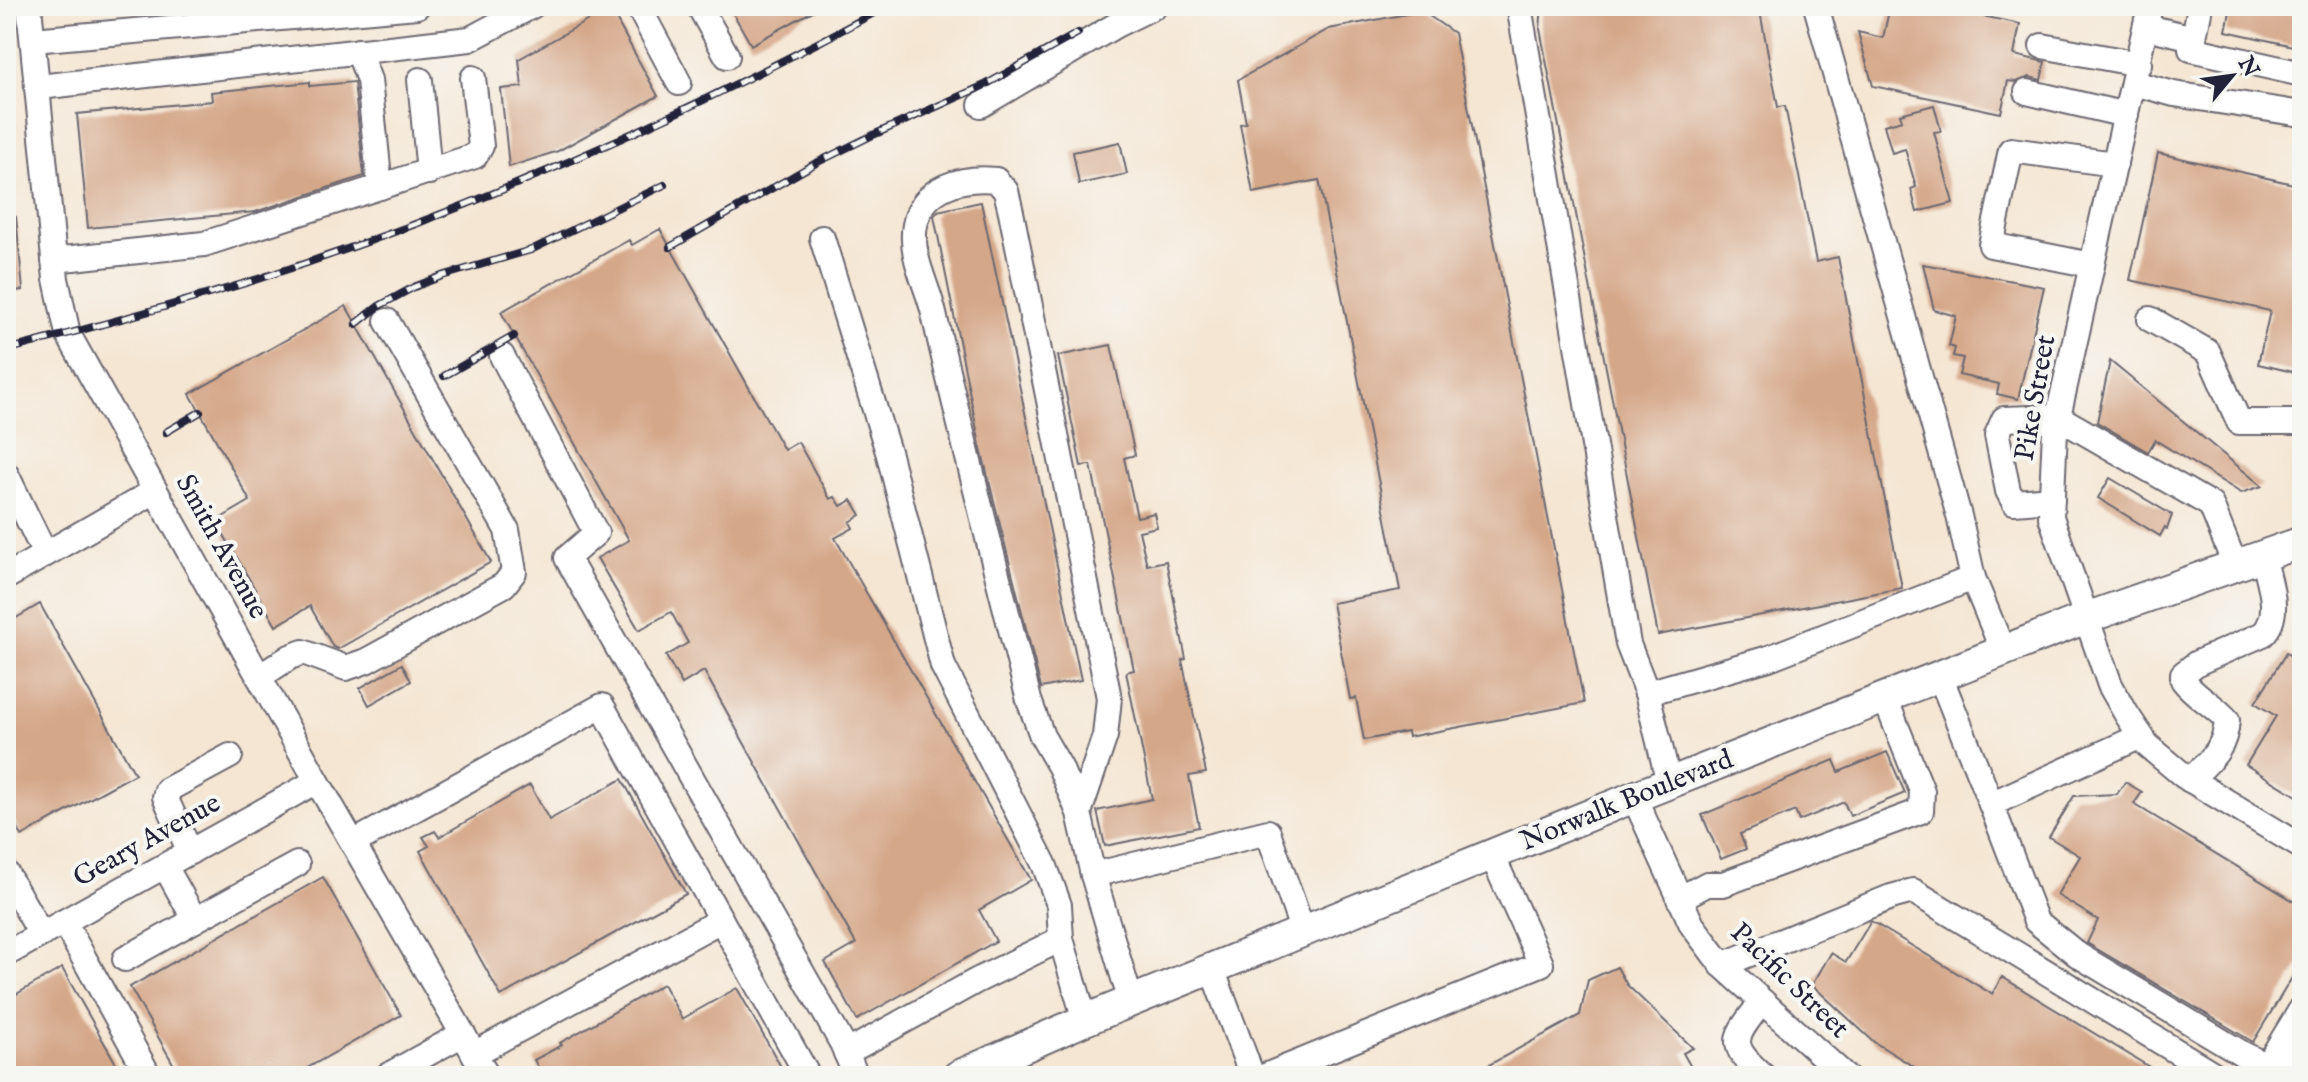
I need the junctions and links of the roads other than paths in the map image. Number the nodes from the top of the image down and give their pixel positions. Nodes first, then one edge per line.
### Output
1 (29, 6) edge
2 (417, 6) edge
3 (532, 6) edge
4 (638, 6) edge
5 (699, 6) edge
6 (1155, 6) edge
7 (1519, 6) edge
8 (1816, 6) edge
9 (2200, 6) edge
10 (2146, 12) edge
11 (329, 14) junction
12 (223, 23) junction
13 (2194, 38) junction
14 (33, 40) junction
15 (2042, 46) dead end
16 (358, 51) junction
17 (332, 54) junction
18 (727, 56) dead end
19 (226, 66) junction
20 (2136, 73) junction
21 (2302, 74) edge
22 (473, 78) dead end
23 (420, 80) dead end
24 (679, 83) dead end
25 (39, 87) junction
26 (2027, 92) dead end
27 (981, 105) dead end
28 (2302, 114) edge
29 (2126, 115) junction
30 (2115, 164) junction
31 (429, 172) junction
32 (380, 187) junction
33 (822, 238) dead end
34 (54, 260) junction
35 (2092, 265) junction
36 (2150, 319) dead end
37 (387, 321) dead end
38 (502, 356) dead end
39 (2058, 417) junction
40 (2302, 422) edge
41 (6, 474) edge
42 (155, 491) junction
43 (2052, 499) junction
44 (2302, 542) edge
45 (45, 554) junction
46 (2249, 560) junction
47 (6, 577) edge
48 (1973, 578) junction
49 (2086, 618) junction
50 (2003, 651) junction
51 (1940, 676) junction
52 (259, 677) junction
53 (1647, 693) junction
54 (1885, 698) junction
55 (2141, 736) junction
56 (230, 756) dead end
57 (2190, 780) junction
58 (317, 781) junction
59 (1669, 783) junction
60 (1634, 797) junction
61 (1991, 804) junction
62 (1079, 813) junction
63 (353, 843) junction
64 (2302, 847) edge
65 (190, 852) junction
66 (1492, 855) junction
67 (297, 864) dead end
68 (165, 866) junction
69 (6, 873) edge
70 (1093, 875) junction
71 (1679, 899) junction
72 (195, 920) junction
73 (721, 920) junction
74 (64, 922) junction
75 (1303, 932) junction
76 (41, 934) junction
77 (1061, 939) junction
78 (6, 954) edge
79 (125, 959) dead end
80 (1722, 965) junction
81 (1212, 969) junction
82 (1762, 1001) junction
83 (1131, 1002) junction
84 (2302, 1008) edge
85 (1085, 1020) junction
86 (468, 1044) junction
87 (846, 1053) junction
88 (2274, 1054) junction
89 (2302, 1069) edge
90 (149, 1076) edge
91 (387, 1076) edge
92 (487, 1076) edge
93 (808, 1076) edge
94 (856, 1076) edge
95 (958, 1076) edge
96 (1252, 1076) edge
97 (1265, 1076) edge
98 (1763, 1076) edge
99 (1845, 1076) edge
100 (2217, 1076) edge

1 - 14 street, Smith Avenue
2 - 11 street
3 - 16 street
4 - 24 street
5 - 18 street
6 - 27 street
7 - 53 street
8 - 48 street
9 - 13 street
10 - 13 street
10 - 20 street, Pike Street
11 - 12 street
11 - 17 street
12 - 14 street
12 - 19 street
13 - 21 street
14 - 25 street, Smith Avenue
15 - 20 street
16 - 17 street
16 - 32 street
17 - 19 street
19 - 25 street
20 - 28 street
20 - 29 street, Pike Street
22 - 31 street
23 - 31 street
25 - 34 street, Smith Avenue
26 - 29 street
29 - 30 street, Pike Street
30 - 35 street, Pike Street
30 - 35 street
31 - 32 street
32 - 34 street
33 - 77 street
34 - 42 street, Smith Avenue
35 - 39 street, Pike Street
36 - 40 street
37 - 52 street
38 - 87 street
39 - 43 street, Pike Street
39 - 43 street
39 - 46 street
41 - 45 street
42 - 45 street
42 - 52 street, Smith Avenue
43 - 49 street, Pike Street
44 - 46 main road, Norwalk Boulevard
45 - 47 street
46 - 49 main road, Norwalk Boulevard
46 - 57 street
48 - 50 street
48 - 53 street
49 - 50 main road, Norwalk Boulevard
49 - 55 street, Pike Street
50 - 51 main road, Norwalk Boulevard
51 - 54 main road, Norwalk Boulevard
51 - 61 street
52 - 58 street, Smith Avenue
53 - 59 street
54 - 59 main road, Norwalk Boulevard
54 - 71 street
55 - 57 street, Pike Street
55 - 61 street
56 - 65 street
57 - 64 street, Pike Street
58 - 63 street, Smith Avenue
58 - 65 street, Geary Avenue
59 - 60 main road, Norwalk Boulevard
60 - 66 main road, Norwalk Boulevard
60 - 71 street, Pacific Street
61 - 88 street
62 - 62 street
62 - 70 street
63 - 73 street
63 - 86 street, Smith Avenue
65 - 68 street, Geary Avenue
66 - 75 main road, Norwalk Boulevard
66 - 97 street
67 - 72 street
68 - 72 street
68 - 74 street, Geary Avenue
69 - 76 street
70 - 75 street
70 - 83 street
71 - 80 street, Pacific Street
72 - 79 street
73 - 86 street
73 - 93 street
74 - 76 street, Geary Avenue
74 - 90 street
75 - 81 main road, Norwalk Boulevard
76 - 78 street, Geary Avenue
77 - 85 street
77 - 87 street
80 - 82 street, Pacific Street
80 - 100 street
81 - 83 main road, Norwalk Boulevard
81 - 96 street
82 - 98 street
82 - 99 street, Pacific Street
83 - 85 main road, Norwalk Boulevard
84 - 88 street
85 - 95 main road, Norwalk Boulevard
86 - 91 street
86 - 92 street, Smith Avenue
87 - 94 street
88 - 89 street

